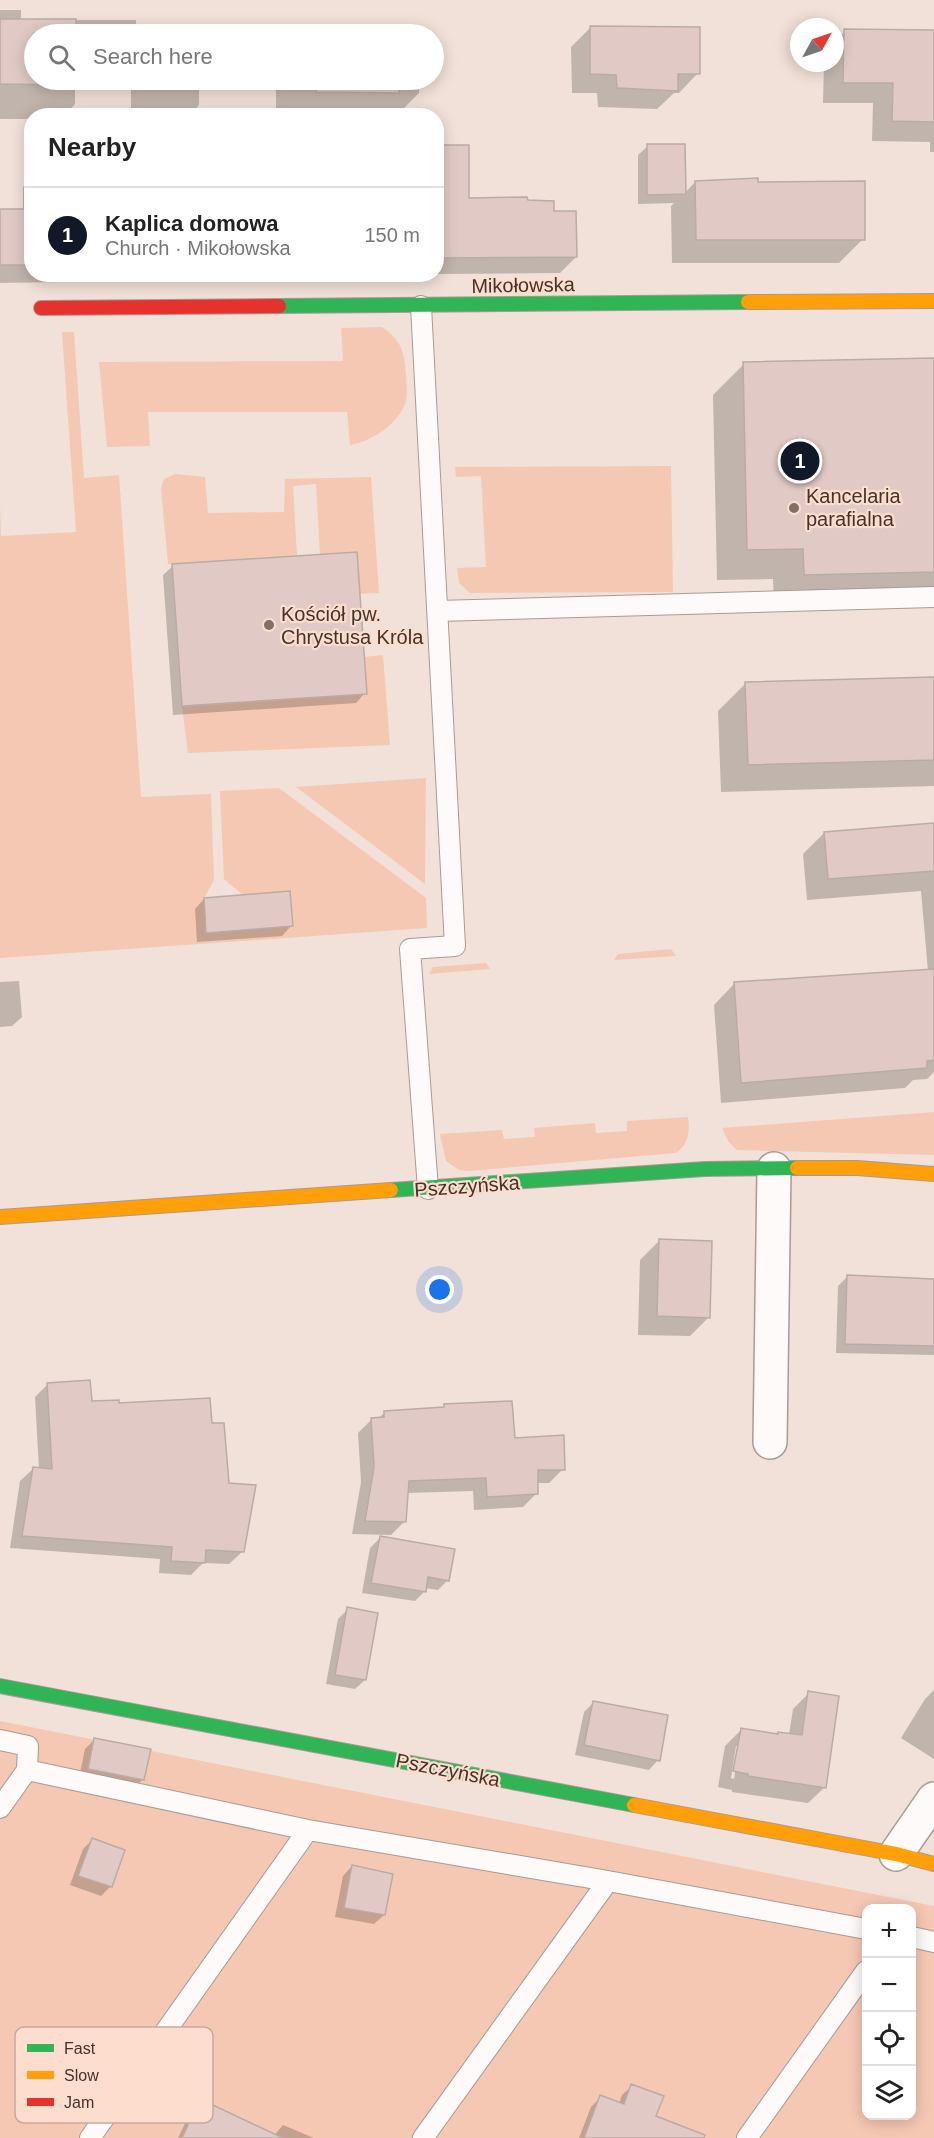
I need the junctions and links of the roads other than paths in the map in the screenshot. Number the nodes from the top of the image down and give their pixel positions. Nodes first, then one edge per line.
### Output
1 (934, 301) edge
2 (421, 306) junction
3 (41, 308) dead end
4 (934, 597) edge
5 (438, 611) junction
6 (774, 1169) junction
7 (934, 1174) edge
8 (428, 1189) junction
9 (0, 1217) edge
10 (770, 1442) dead end
11 (0, 1686) edge
12 (0, 1740) edge
13 (27, 1770) junction
14 (934, 1799) edge
15 (0, 1808) edge
16 (308, 1830) junction
17 (896, 1854) junction
18 (934, 1864) edge
19 (608, 1881) junction
20 (862, 1928) edge
21 (916, 1938) edge
22 (934, 1942) edge
23 (862, 1978) edge
24 (169, 2027) edge
25 (101, 2123) edge
26 (90, 2138) edge
27 (423, 2138) edge
28 (747, 2138) edge

1 - 2 street, Mikołowska
2 - 3 street, Mikołowska
2 - 5 lane
4 - 5 lane
5 - 8 lane
6 - 7 street, Pszczyńska
6 - 8 street, Pszczyńska
6 - 10 street
8 - 9 street, Pszczyńska
11 - 17 street, Pszczyńska
12 - 13 lane
13 - 15 lane
13 - 16 lane
14 - 17 street
16 - 19 lane
16 - 24 lane
17 - 18 street, Pszczyńska
19 - 20 lane
19 - 27 lane
21 - 22 lane
23 - 28 lane
25 - 26 lane

